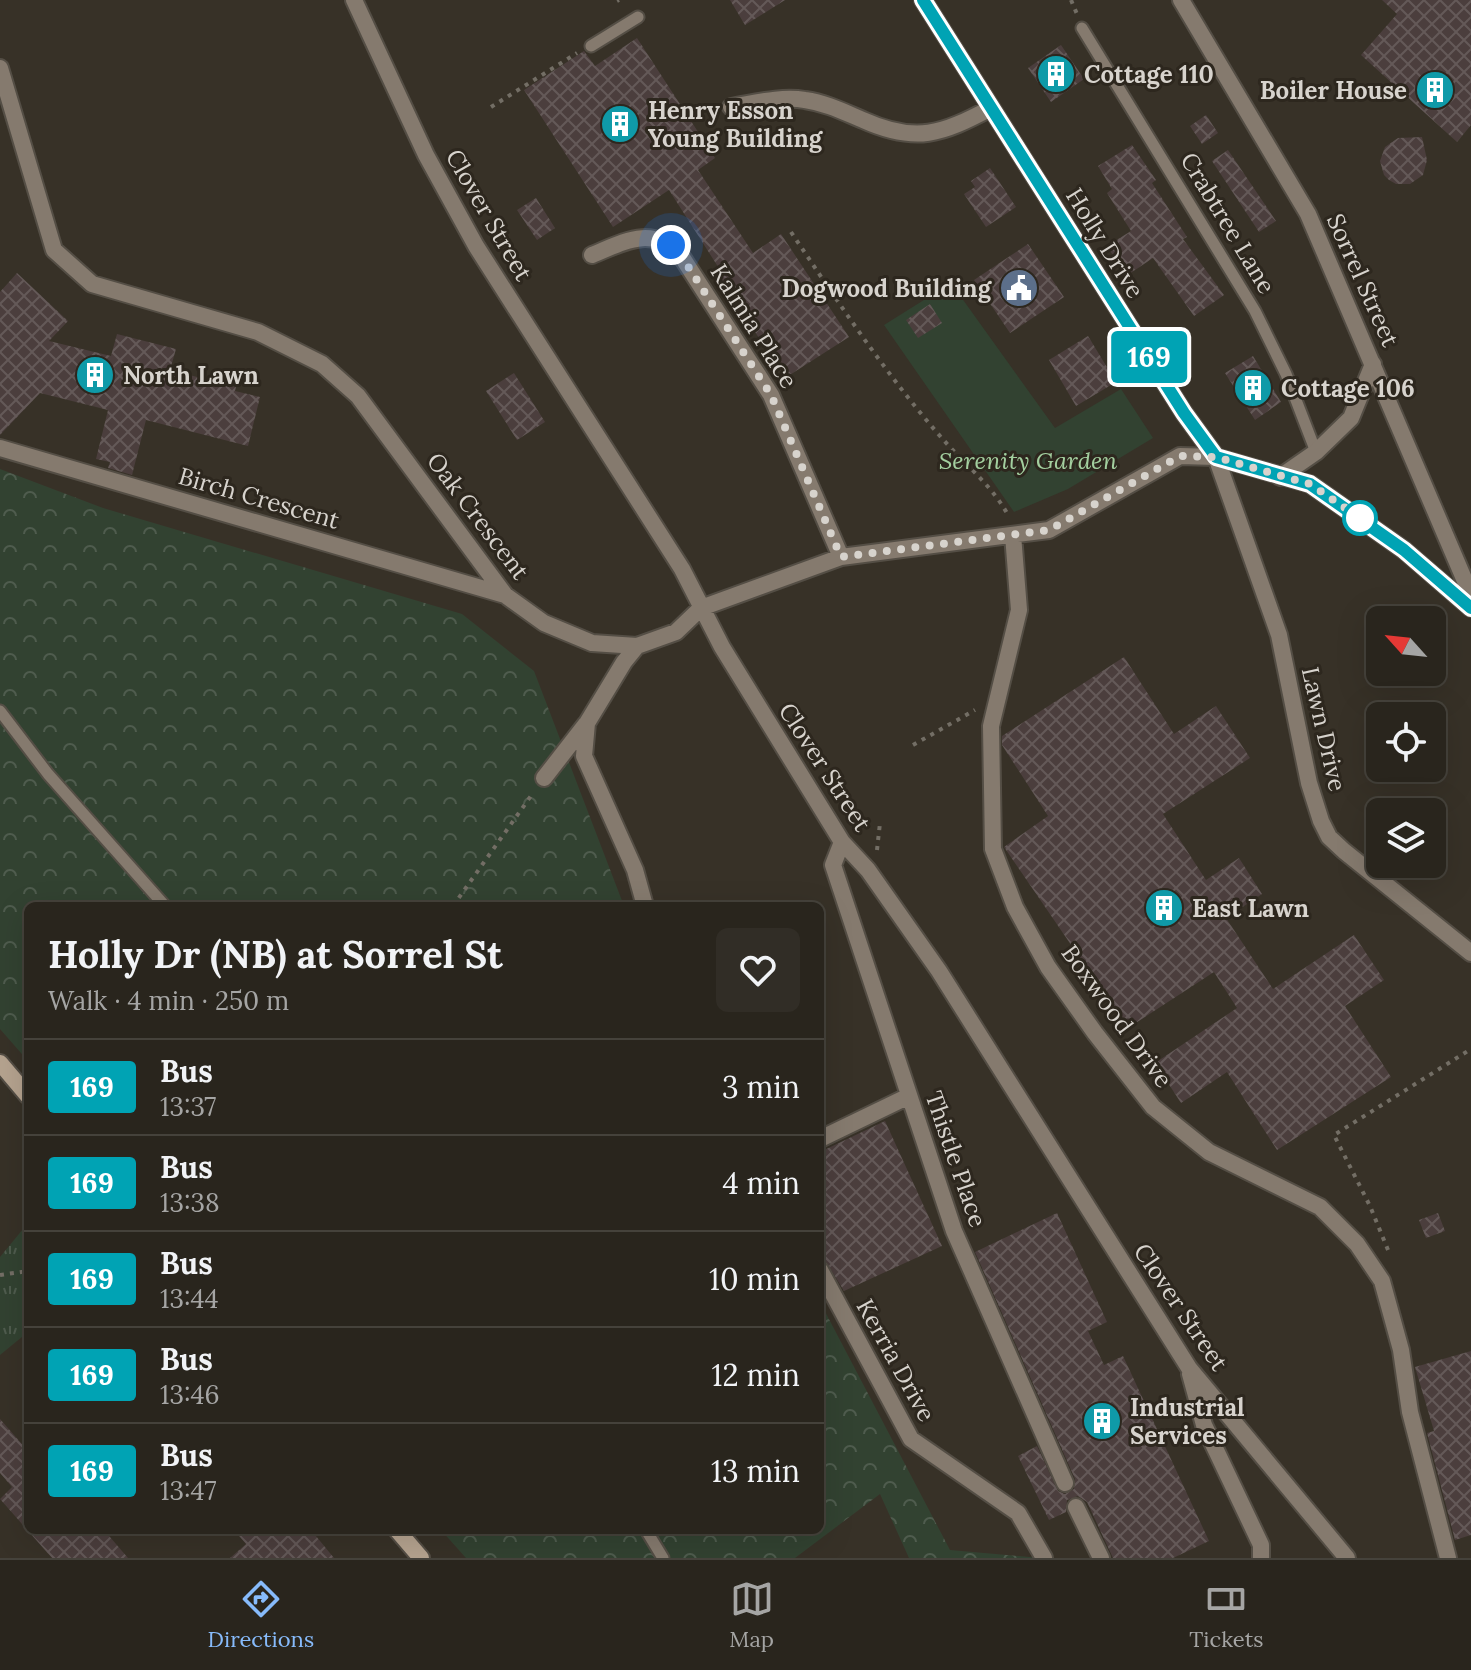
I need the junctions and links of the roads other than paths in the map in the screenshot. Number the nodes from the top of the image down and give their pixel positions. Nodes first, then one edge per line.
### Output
1 (354, 0) edge
2 (923, 0) edge
3 (1181, 0) edge
4 (638, 17) dead end
5 (1082, 28) dead end
6 (591, 46) dead end
7 (0, 68) edge
8 (731, 107) dead end
9 (991, 108) junction
10 (592, 255) dead end
11 (1373, 364) junction
12 (0, 448) edge
13 (1316, 452) junction
14 (1216, 457) junction
15 (1280, 477) junction
16 (1013, 535) junction
17 (841, 557) junction
18 (505, 595) junction
19 (1471, 595) edge
20 (701, 608) junction
21 (1471, 608) edge
22 (637, 646) junction
23 (0, 711) edge
24 (587, 723) junction
25 (544, 778) road end
26 (842, 842) junction
27 (161, 902) edge
28 (644, 902) edge
29 (1471, 953) edge
30 (0, 1063) edge
31 (24, 1091) edge
32 (909, 1096) junction
33 (824, 1137) edge
34 (824, 1277) edge
35 (1189, 1368) junction
36 (1065, 1483) dead end
37 (1076, 1507) dead end
38 (400, 1534) edge
39 (648, 1534) edge
40 (421, 1558) edge
41 (663, 1558) edge
42 (1044, 1558) edge
43 (1101, 1558) edge
44 (1261, 1558) edge
45 (1347, 1558) edge
46 (1448, 1558) edge

1 - 20 street, Clover Street
2 - 9 street, Holly Drive
3 - 11 street, Sorrel Street
4 - 6 lane
5 - 13 lane, Crabtree Lane
7 - 18 street, Oak Crescent
8 - 9 street
9 - 14 street, Holly Drive
10 - 17 street, Kalmia Place
11 - 13 street
11 - 19 street, Sorrel Street
12 - 18 street, Birch Crescent
13 - 15 street
14 - 15 street
14 - 16 street, Oak Crescent
14 - 29 street, Lawn Drive
15 - 21 street
16 - 17 street, Oak Crescent
16 - 46 street, Boxwood Drive
17 - 20 street, Oak Crescent
18 - 22 street, Oak Crescent
20 - 22 street, Oak Crescent
20 - 26 street, Clover Street
22 - 24 street
23 - 27 lane
24 - 25 street
24 - 28 street
26 - 32 street, Thistle Place
26 - 35 street, Clover Street
30 - 31 street
32 - 33 street
32 - 36 street, Thistle Place
34 - 42 street, Kerria Drive
35 - 44 street
35 - 45 street, Clover Street
37 - 43 street
38 - 40 street
39 - 41 lane

